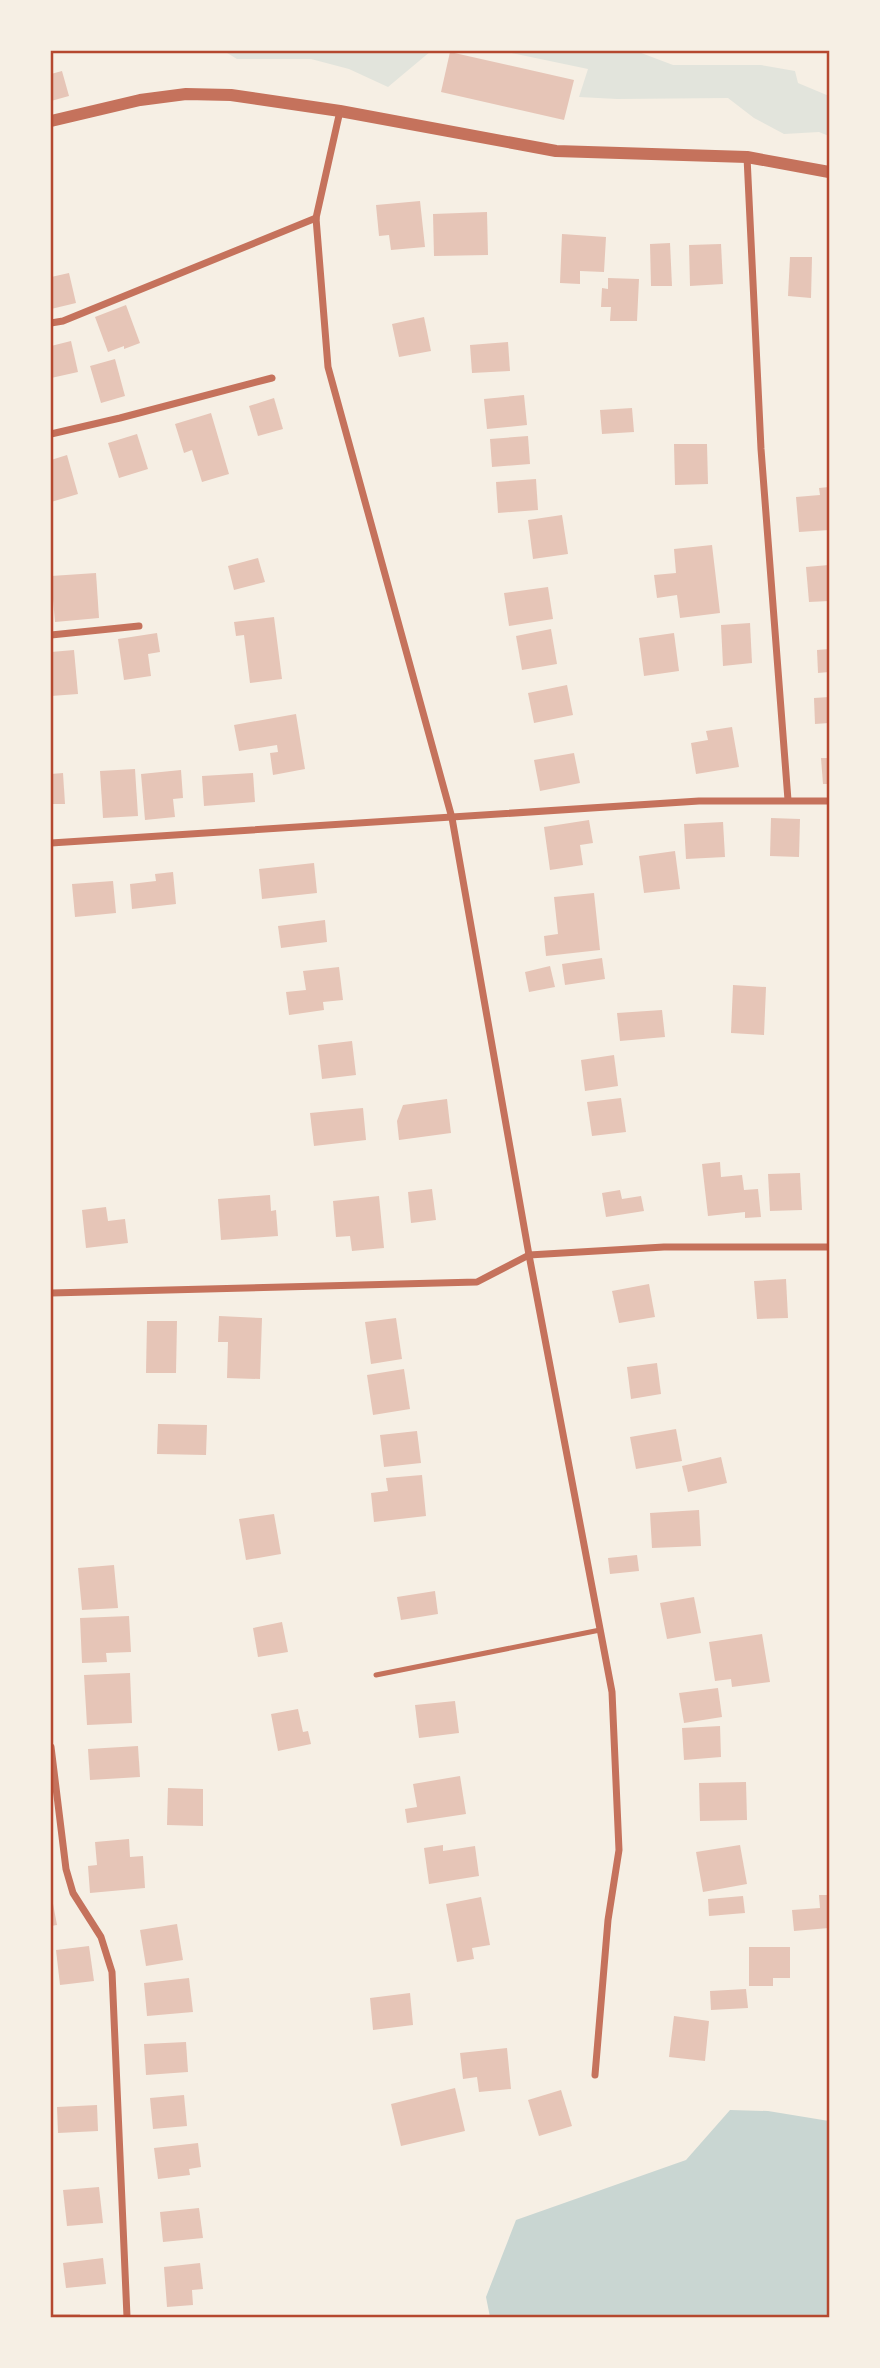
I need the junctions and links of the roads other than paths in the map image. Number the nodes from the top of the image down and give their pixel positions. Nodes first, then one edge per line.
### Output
1 (340, 111) junction
2 (51, 121) edge
3 (747, 158) junction
4 (829, 172) edge
5 (316, 218) junction
6 (51, 323) edge
7 (272, 377) dead end
8 (51, 434) edge
9 (139, 626) dead end
10 (51, 635) edge
11 (788, 800) junction
12 (829, 800) edge
13 (452, 818) junction
14 (51, 843) edge
15 (829, 1247) edge
16 (528, 1255) junction
17 (51, 1293) edge
18 (600, 1630) junction
19 (376, 1675) dead end
20 (51, 1748) edge
21 (595, 2075) dead end
22 (127, 2317) edge

1 - 2 street
1 - 3 street
1 - 5 street
3 - 4 street
3 - 11 street
5 - 6 street
5 - 13 street
7 - 8 street
9 - 10 street
11 - 12 street
11 - 13 street
13 - 14 street
13 - 16 street
15 - 16 street
16 - 17 street
16 - 18 street
18 - 19 lane
18 - 21 street
20 - 22 street

